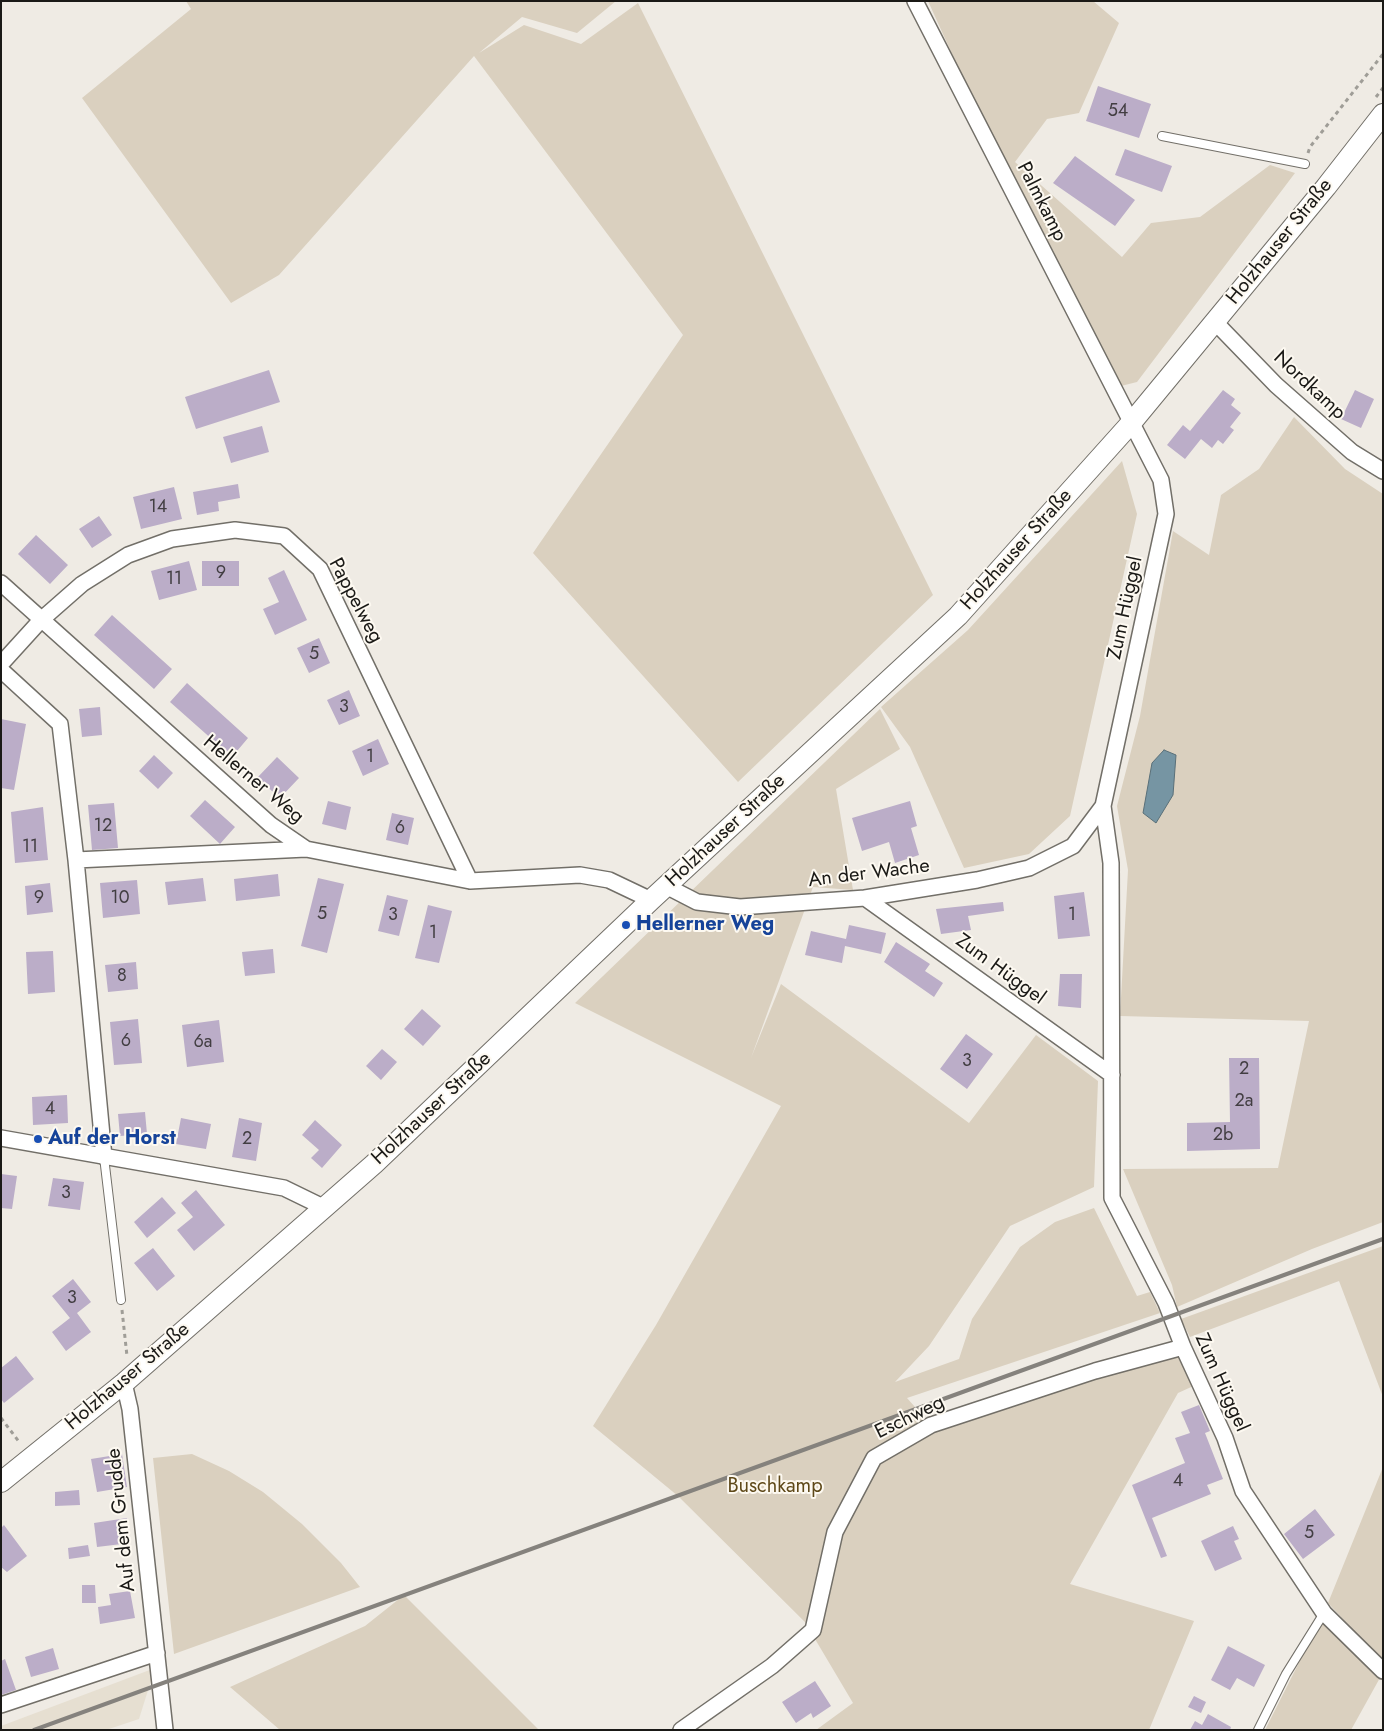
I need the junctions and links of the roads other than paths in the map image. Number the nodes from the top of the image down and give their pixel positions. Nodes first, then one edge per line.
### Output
1 (914, 1) edge
2 (1383, 114) edge
3 (1162, 136) dead end
4 (1305, 164) road end
5 (1215, 322) junction
6 (1132, 422) junction
7 (1383, 471) edge
8 (1, 583) edge
9 (42, 620) junction
10 (1, 664) edge
11 (1, 670) edge
12 (1103, 806) junction
13 (1074, 846) joint
14 (306, 849) junction
15 (76, 860) junction
16 (470, 881) junction
17 (666, 886) junction
18 (865, 898) junction
19 (651, 900) junction
20 (1112, 1075) junction
21 (1, 1138) edge
22 (104, 1157) junction
23 (324, 1207) junction
24 (121, 1300) road end
25 (1183, 1347) junction
26 (124, 1383) junction
27 (1, 1482) edge
28 (1324, 1613) junction
29 (157, 1653) junction
30 (1383, 1671) edge
31 (1, 1705) edge
32 (165, 1730) edge
33 (681, 1730) edge
34 (1258, 1730) edge

1 - 6 street, Palmkamp
2 - 5 street, Holzhauser Straße
3 - 4 lane
5 - 6 street, Holzhauser Straße
5 - 7 street, Nordkamp
6 - 12 street, Zum Hüggel
6 - 17 street, Holzhauser Straße
8 - 9 street, Hellerner Weg
9 - 10 street, Pappelweg
9 - 14 street, Hellerner Weg
9 - 16 street, Pappelweg
11 - 15 street
12 - 13 street, Zum Hüggel
12 - 20 street, Zum Hüggel
13 - 18 street, An der Wache
14 - 15 street
14 - 16 street, Hellerner Weg
15 - 22 street
16 - 19 street, Hellerner Weg
17 - 18 street, An der Wache
17 - 19 street, Holzhauser Straße
18 - 20 street, Zum Hüggel
19 - 23 street, Holzhauser Straße
20 - 25 street, Zum Hüggel
21 - 22 street
22 - 23 street
22 - 24 lane
23 - 26 street, Holzhauser Straße
25 - 28 street, Zum Hüggel
25 - 33 street, Eschweg
26 - 27 street, Holzhauser Straße
26 - 29 street, Auf dem Grudde
28 - 30 street, Zum Hüggel
28 - 34 lane
29 - 31 street
29 - 32 street, Auf dem Grudde

